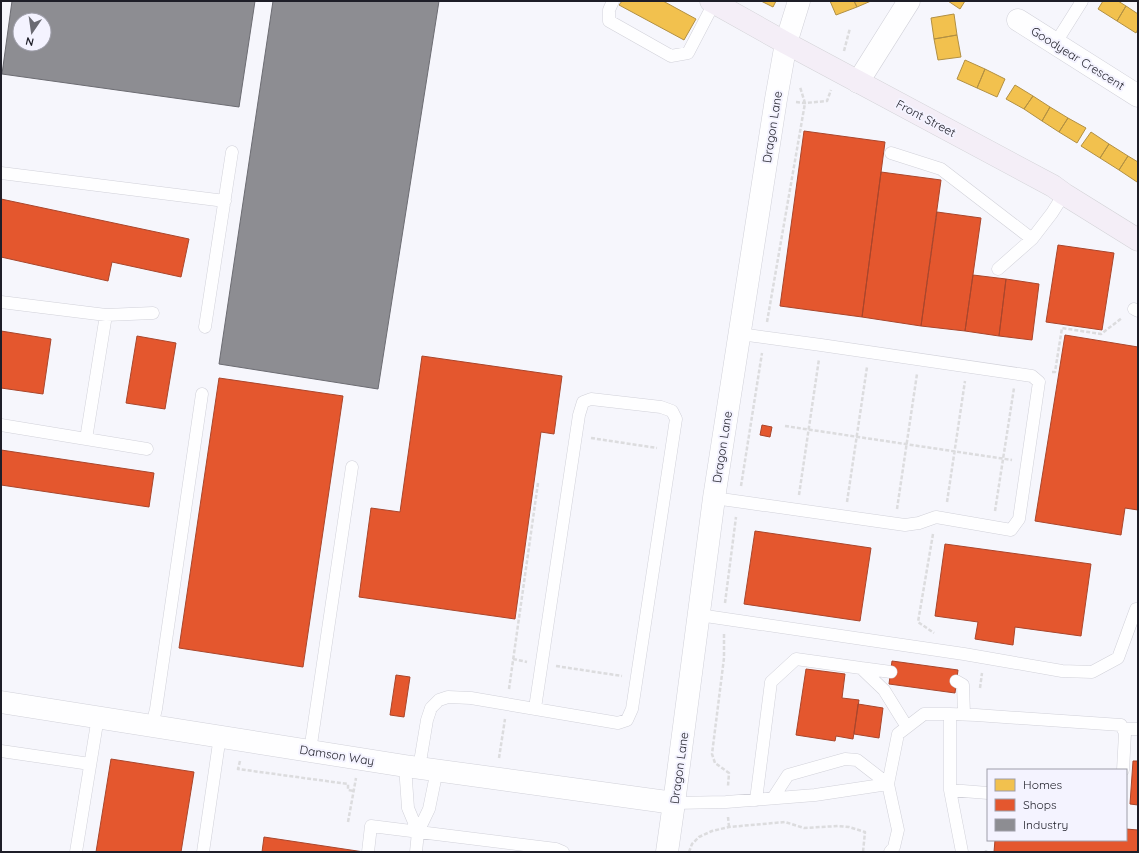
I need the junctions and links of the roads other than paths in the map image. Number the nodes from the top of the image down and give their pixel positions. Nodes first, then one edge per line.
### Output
1 (613, 1) edge
2 (799, 1) edge
3 (1082, 1) edge
4 (713, 2) edge
5 (904, 8) edge
6 (1018, 20) dead end
7 (786, 43) junction
8 (1055, 44) junction
9 (858, 82) junction
10 (1138, 96) edge
11 (232, 152) dead end
12 (891, 154) dead end
13 (1, 173) edge
14 (1064, 194) junction
15 (225, 201) junction
16 (1032, 239) junction
17 (1138, 240) edge
18 (998, 269) dead end
19 (1, 302) edge
20 (153, 313) dead end
21 (106, 315) junction
22 (205, 328) dead end
23 (740, 334) junction
24 (202, 394) dead end
25 (1, 424) edge
26 (86, 439) junction
27 (147, 449) dead end
28 (352, 467) dead end
29 (714, 498) junction
30 (1136, 609) dead end
31 (699, 615) junction
32 (861, 668) junction
33 (891, 672) dead end
34 (956, 681) dead end
35 (1, 702) edge
36 (535, 708) junction
37 (950, 714) junction
38 (964, 714) junction
39 (98, 717) junction
40 (152, 725) junction
41 (907, 727) junction
42 (1123, 729) junction
43 (1138, 729) edge
44 (220, 736) junction
45 (1, 751) edge
46 (310, 751) junction
47 (90, 764) junction
48 (420, 768) junction
49 (1123, 769) edge
50 (888, 784) junction
51 (950, 790) junction
52 (987, 793) edge
53 (773, 798) junction
54 (756, 800) junction
55 (674, 803) junction
56 (418, 832) junction
57 (895, 850) edge
58 (76, 852) edge
59 (203, 852) edge
60 (368, 852) edge
61 (416, 852) edge
62 (563, 852) edge
63 (666, 852) edge
64 (962, 852) edge

1 - 4 lane
2 - 7 street, Dragon Lane
3 - 8 lane
4 - 7 main road, Front Street
5 - 9 street
6 - 8 street, Goodyear Crescent
7 - 9 main road, Front Street
7 - 23 street, Dragon Lane
8 - 10 street, Goodyear Crescent
9 - 14 main road, Front Street
11 - 15 lane
12 - 16 lane
13 - 15 lane
14 - 16 lane
14 - 17 main road, Front Street
15 - 22 lane
16 - 18 lane
19 - 21 lane
20 - 21 lane
21 - 26 lane
23 - 29 street, Dragon Lane
23 - 29 lane
24 - 40 lane
25 - 26 lane
26 - 27 lane
28 - 46 lane
29 - 31 street, Dragon Lane
30 - 31 lane
31 - 55 street, Dragon Lane
32 - 33 lane
32 - 41 lane
32 - 54 lane
34 - 38 lane
35 - 39 street, Damson Way
36 - 36 lane
36 - 48 lane
37 - 38 lane
37 - 41 lane
37 - 51 lane
38 - 42 lane
39 - 40 street, Damson Way
39 - 47 lane
40 - 44 street, Damson Way
41 - 50 lane
42 - 43 lane
42 - 49 lane
44 - 46 street, Damson Way
44 - 59 lane
45 - 47 lane
46 - 48 street, Damson Way
47 - 58 lane
48 - 55 street, Damson Way
48 - 56 lane
48 - 56 lane
50 - 53 lane
50 - 53 lane
50 - 57 lane
51 - 52 lane
51 - 64 lane
53 - 54 lane
54 - 55 lane
55 - 63 street, Dragon Lane
56 - 60 lane
56 - 61 lane
56 - 62 lane

